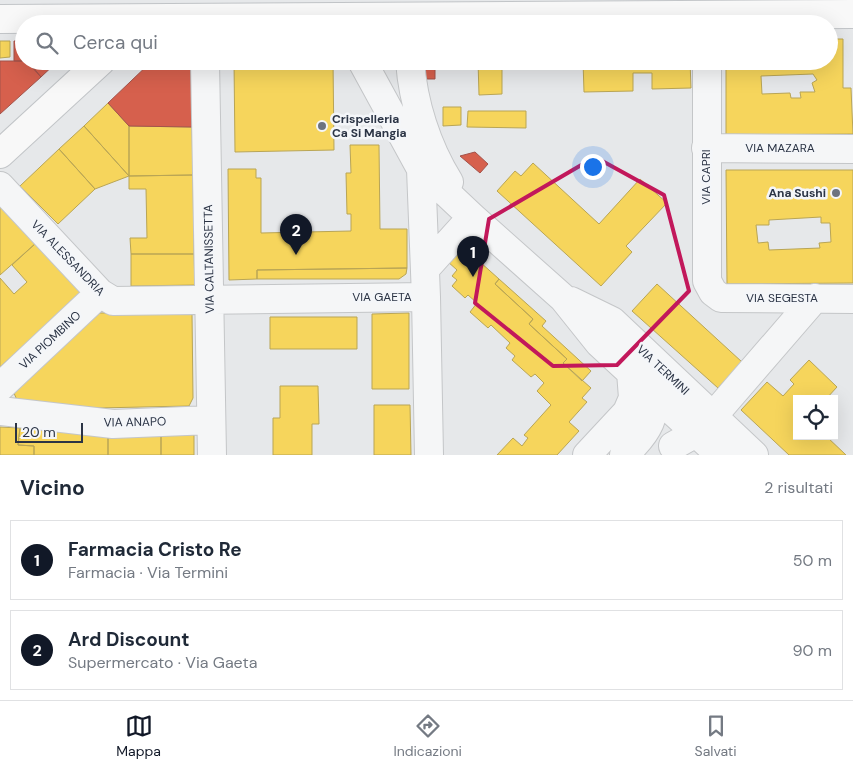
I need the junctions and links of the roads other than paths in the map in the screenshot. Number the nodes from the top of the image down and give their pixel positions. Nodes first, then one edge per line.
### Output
1 (736, 7) edge
2 (795, 7) edge
3 (519, 8) edge
4 (631, 8) edge
5 (175, 9) edge
6 (694, 13) edge
7 (338, 14) edge
8 (561, 14) edge
9 (853, 14) edge
10 (159, 15) edge
11 (190, 15) edge
12 (355, 15) edge
13 (473, 15) edge
14 (0, 19) edge
15 (15, 19) edge
16 (92, 70) edge
17 (205, 70) edge
18 (365, 70) edge
19 (411, 70) edge
20 (707, 70) edge
21 (706, 148) junction
22 (853, 149) edge
23 (0, 154) edge
24 (421, 169) junction
25 (0, 186) edge
26 (472, 218) junction
27 (425, 269) junction
28 (713, 292) joint
29 (100, 294) junction
30 (426, 297) junction
31 (209, 298) junction
32 (815, 298) junction
33 (853, 299) edge
34 (642, 367) junction
35 (0, 387) edge
36 (682, 388) junction
37 (656, 395) junction
38 (0, 411) edge
39 (627, 412) junction
40 (211, 420) junction
41 (694, 432) junction
42 (212, 455) edge
43 (429, 455) edge
44 (587, 455) edge
45 (624, 455) edge
46 (638, 455) edge
47 (719, 455) edge
48 (754, 455) edge

1 - 2 main road
1 - 6 main road
2 - 9 main road
3 - 8 main road
3 - 13 main road
4 - 6 main road
4 - 8 main road
5 - 10 main road
5 - 11 main road
7 - 12 main road
14 - 15 main road
16 - 23 main road
17 - 31 street, VIA CALTANISSETTA
18 - 24 street, VIA TERMINI
19 - 26 street, VIA TERMINI
20 - 21 street, VIA CAPRI
21 - 22 street, VIA MAZARA
21 - 28 street, VIA CAPRI
24 - 26 street, VIA TERMINI
24 - 27 street
25 - 29 street, VIA ALESSANDRIA
26 - 27 street
26 - 34 street, VIA TERMINI
27 - 30 street
28 - 32 street, VIA SEGESTA
29 - 31 street, VIA ALESSANDRIA
29 - 35 street, VIA PIOMBINO
30 - 31 street, VIA GAETA
30 - 43 street, VIA GAETA
31 - 40 street, VIA CALTANISSETTA
32 - 33 street, VIA SEGESTA
32 - 41 street
34 - 36 street, VIA TERMINI
34 - 37 street
34 - 39 street
36 - 37 street
36 - 41 street, VIA TERMINI
37 - 39 street
37 - 41 street, VIA TERMINI
37 - 45 street
38 - 40 street, VIA ANAPO
39 - 44 street
40 - 42 street, VIA CALTANISSETTA
41 - 46 street
41 - 47 street
41 - 48 street, VIA TERMINI

